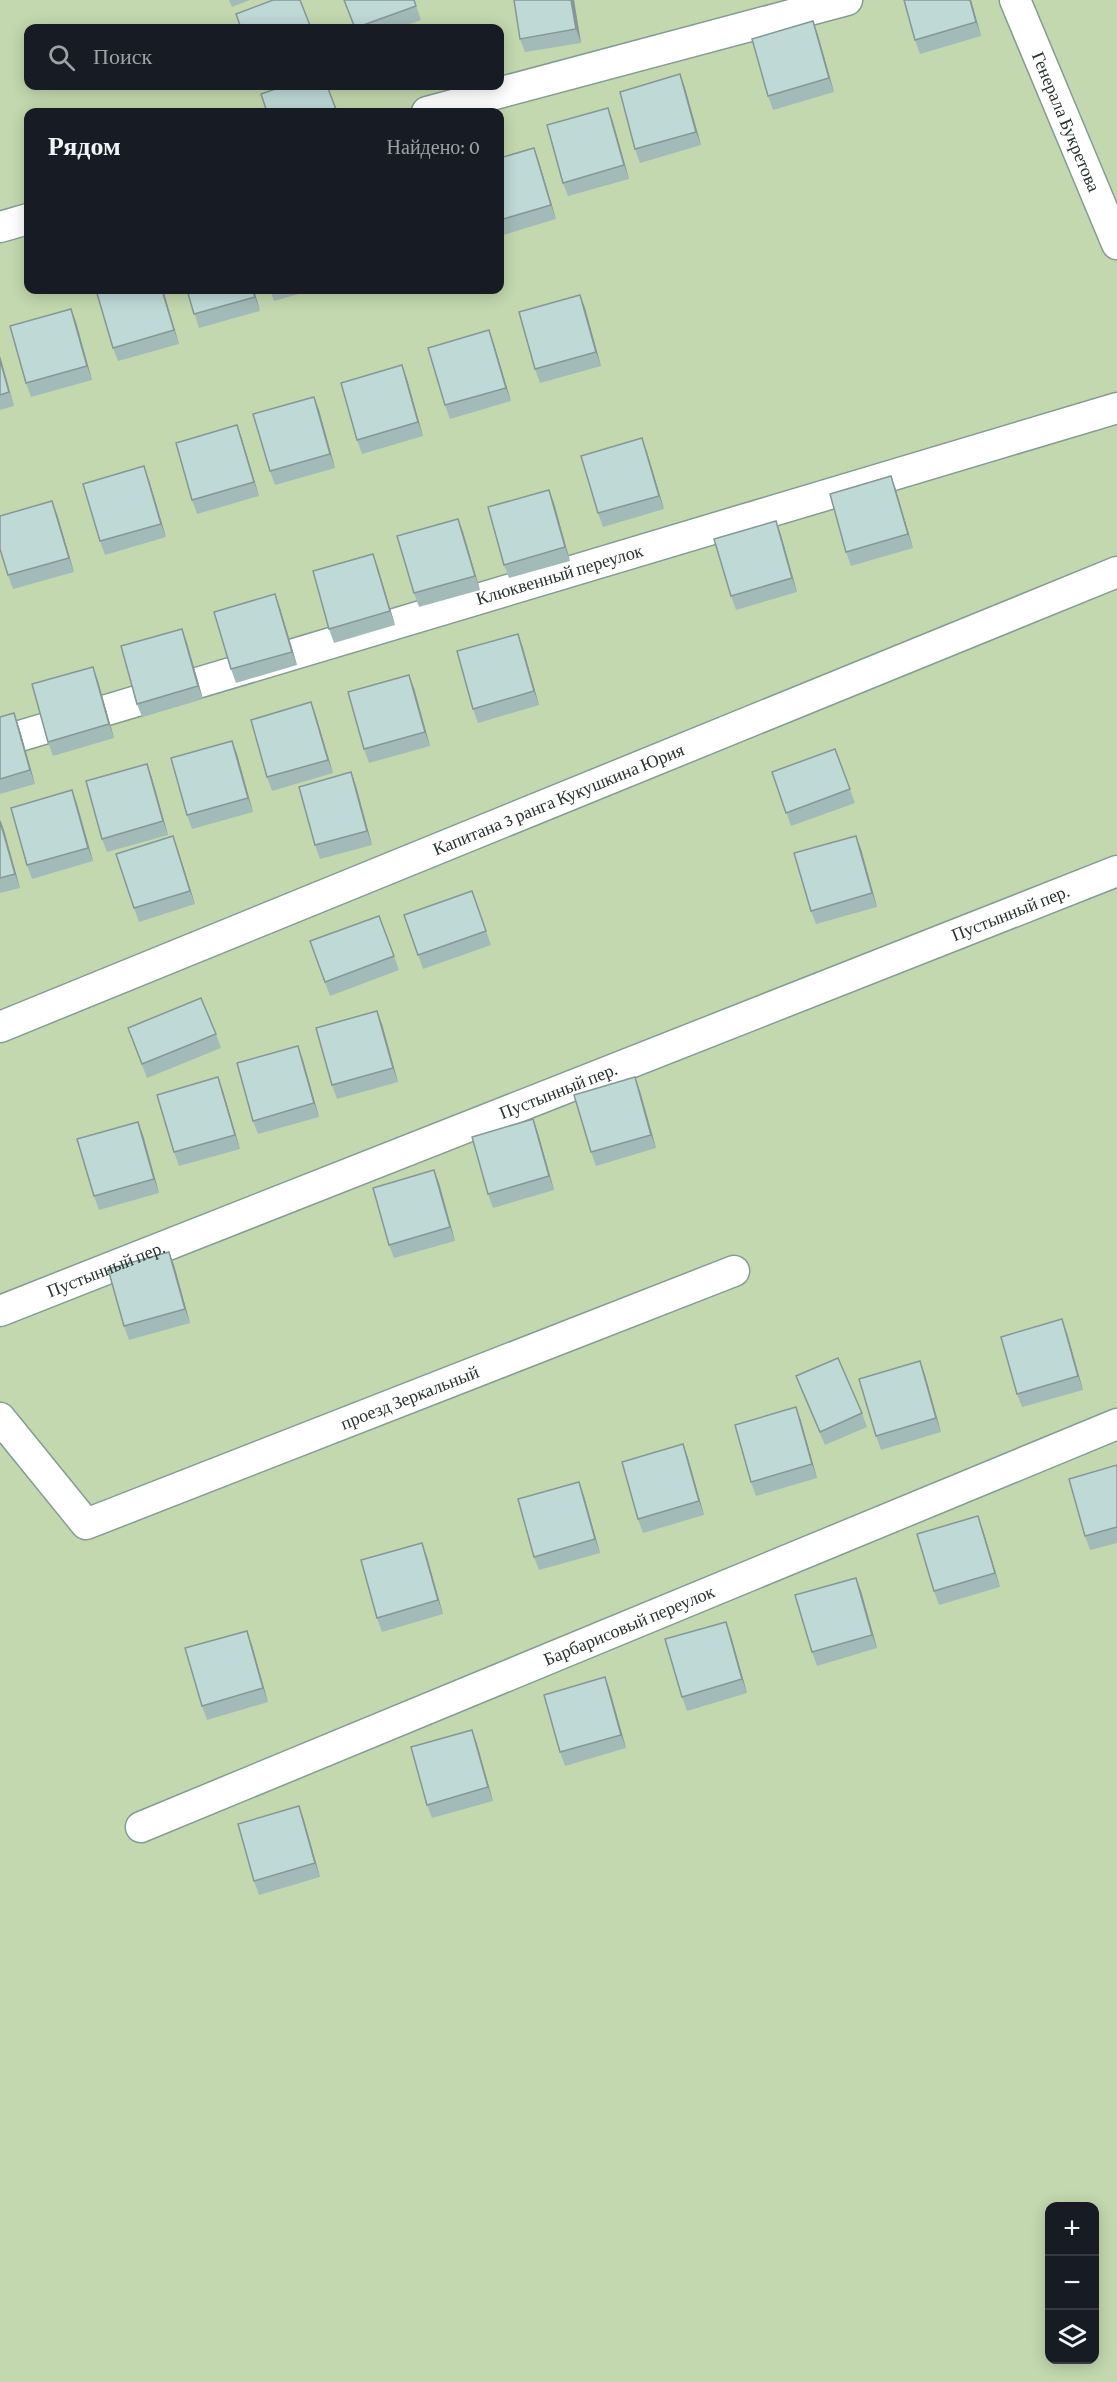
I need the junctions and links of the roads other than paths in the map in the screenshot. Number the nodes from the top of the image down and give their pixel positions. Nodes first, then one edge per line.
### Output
1 (847, 0) edge
2 (1015, 0) edge
3 (442, 108) edge
4 (24, 220) edge
5 (0, 227) edge
6 (1114, 231) edge
7 (1117, 408) edge
8 (1117, 572) edge
9 (0, 742) edge
10 (1117, 872) edge
11 (0, 1027) edge
12 (734, 1271) dead end
13 (0, 1311) edge
14 (0, 1418) edge
15 (1117, 1424) edge
16 (141, 1827) dead end

1 - 3 street
2 - 6 street, Генерала Букретова
4 - 5 street
7 - 9 street, Клюквенный переулок
8 - 11 street, Капитана 3 ранга Кукушкина Юрия
10 - 13 street, Пустынный пер.
12 - 14 street, проезд Зеркальный
15 - 16 street, Барбарисовый переулок

